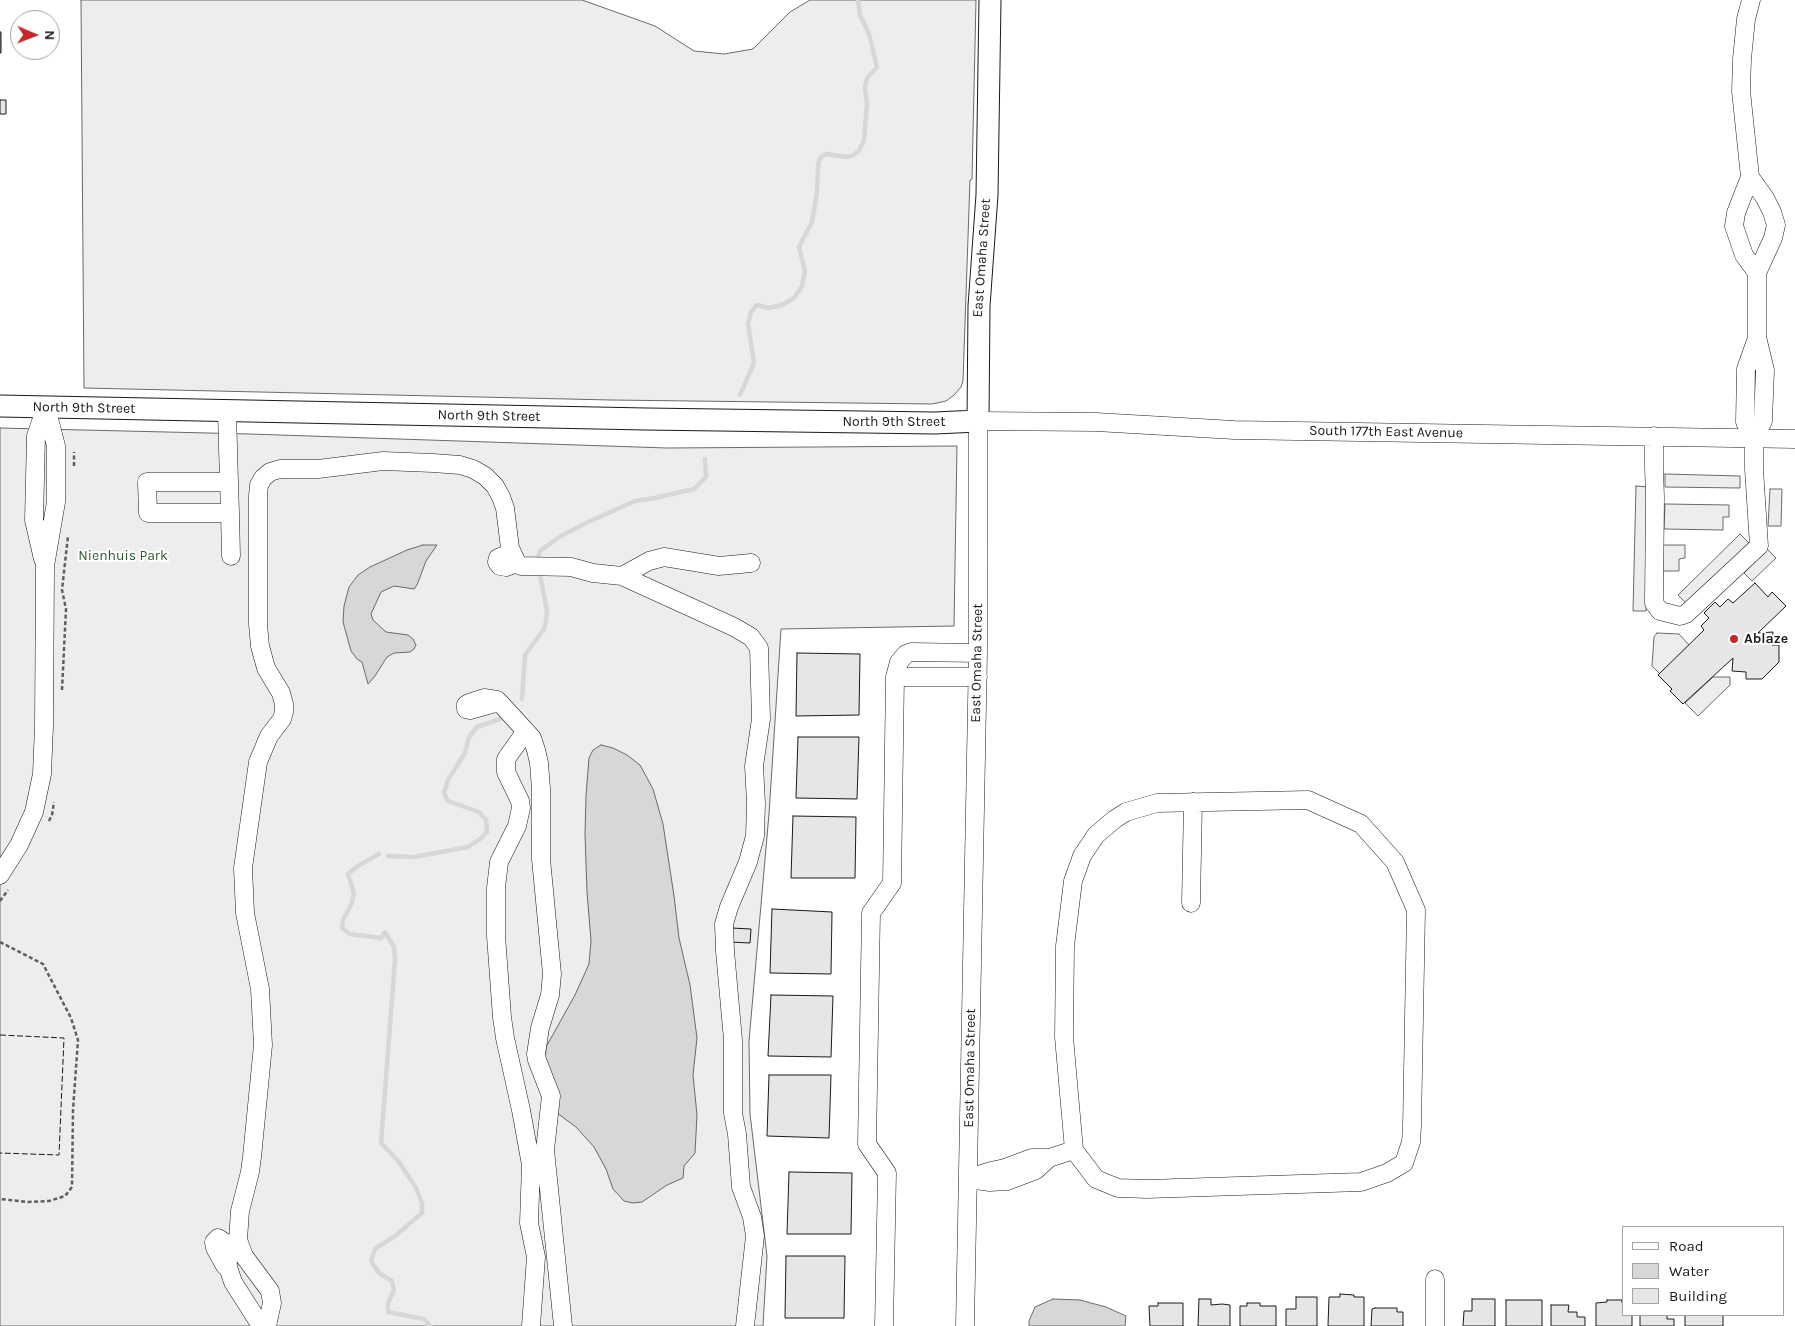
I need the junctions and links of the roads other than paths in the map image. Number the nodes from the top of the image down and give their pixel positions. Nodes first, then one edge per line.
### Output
1 (990, 0) edge
2 (1752, 0) edge
3 (1750, 177) junction
4 (1757, 273) junction
5 (1757, 336) junction
6 (1746, 383) junction
7 (1764, 384) junction
8 (0, 406) edge
9 (46, 407) junction
10 (227, 412) junction
11 (978, 421) junction
12 (1654, 436) junction
13 (1754, 438) junction
14 (1795, 438) edge
15 (229, 482) junction
16 (230, 513) junction
17 (231, 556) dead end
18 (751, 563) dead end
19 (622, 576) junction
20 (940, 653) junction
21 (978, 653) junction
22 (895, 676) junction
23 (940, 676) junction
24 (978, 677) junction
25 (501, 704) dead end
26 (526, 731) junction
27 (1193, 802) junction
28 (0, 875) edge
29 (1191, 904) dead end
30 (1074, 1150) junction
31 (968, 1178) junction
32 (225, 1266) dead end
33 (1435, 1279) dead end
34 (261, 1326) edge
35 (267, 1326) edge
36 (532, 1326) edge
37 (563, 1326) edge
38 (745, 1326) edge
39 (884, 1326) edge
40 (965, 1326) edge
41 (1435, 1326) edge

1 - 11 main road, East Omaha Street
2 - 3 street
3 - 4 street
3 - 4 street
4 - 5 street
5 - 6 street
5 - 7 street
6 - 7 street
6 - 13 street
7 - 13 street
8 - 9 main road, North 9th Street
9 - 10 main road, North 9th Street
9 - 28 street
10 - 11 main road, North 9th Street
10 - 15 street
11 - 12 street, South 177th East Avenue
11 - 21 street, East Omaha Street
12 - 13 street, South 177th East Avenue
12 - 13 street
13 - 14 street, South 177th East Avenue
15 - 16 street
15 - 16 street
16 - 17 street
18 - 19 street
19 - 35 street
19 - 38 street
20 - 21 street
20 - 22 street
20 - 23 street
21 - 24 street, East Omaha Street
22 - 23 street
22 - 39 street
23 - 24 street
24 - 31 street, East Omaha Street
25 - 26 street
26 - 36 street
26 - 37 street
27 - 29 street
27 - 30 street
27 - 30 street
30 - 31 street
31 - 40 street, East Omaha Street
32 - 34 street
33 - 41 street

